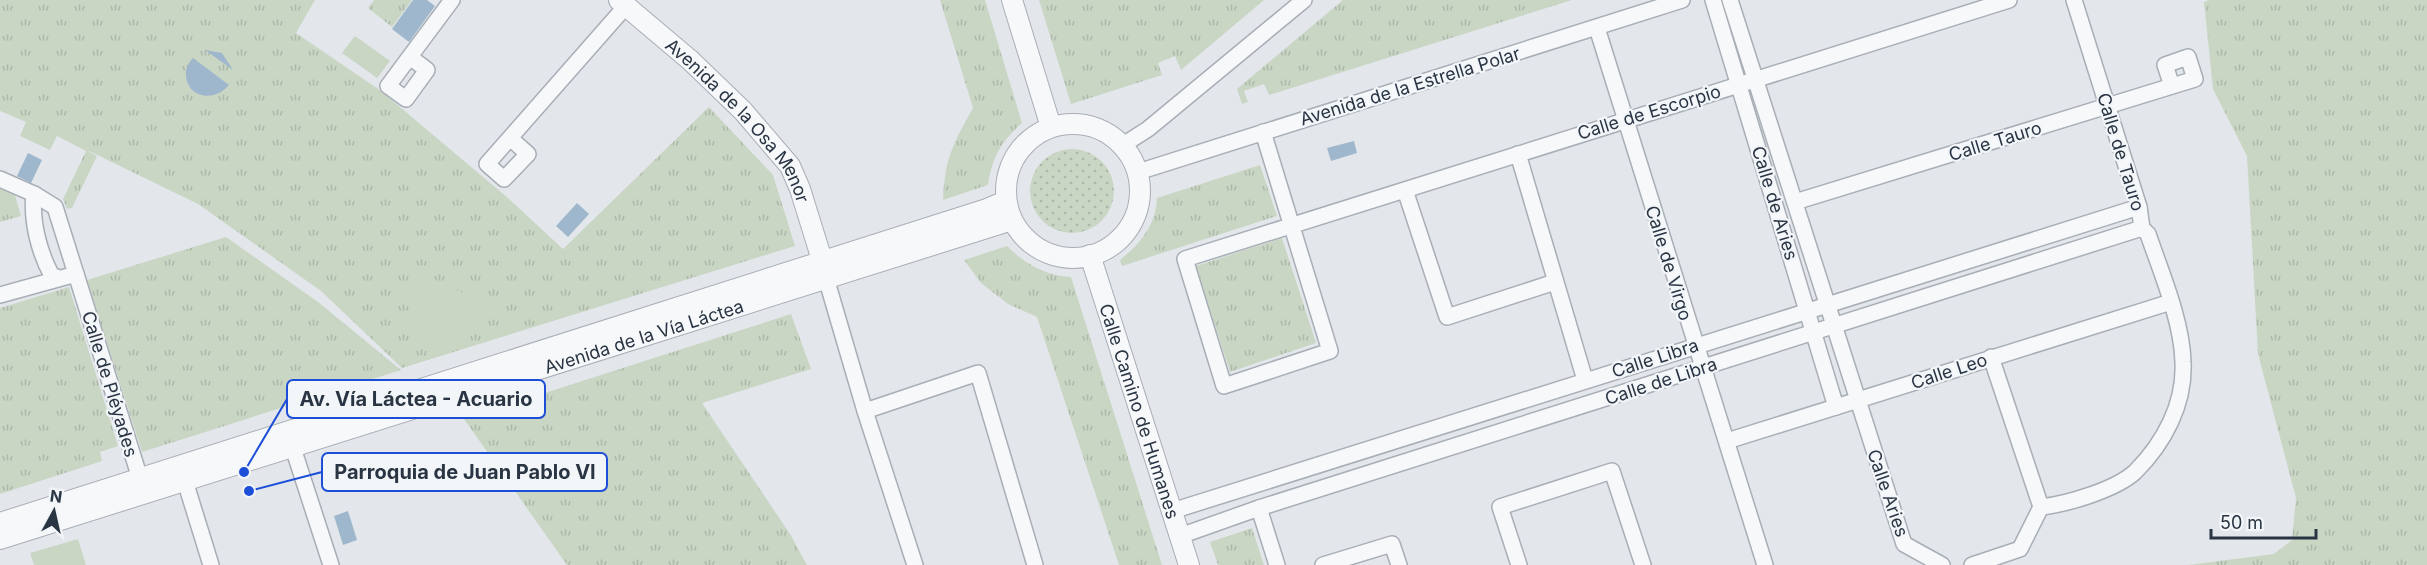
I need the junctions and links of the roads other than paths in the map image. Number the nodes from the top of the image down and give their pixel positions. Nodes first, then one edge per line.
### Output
1 (452, 0) edge
2 (1012, 0) edge
3 (1304, 0) edge
4 (1682, 0) edge
5 (1713, 0) edge
6 (1730, 0) edge
7 (2009, 0) edge
8 (2074, 0) edge
9 (623, 3) edge
10 (1597, 28) junction
11 (410, 57) dead end
12 (1755, 80) junction
13 (1738, 84) junction
14 (2172, 86) junction
15 (2107, 106) junction
16 (1624, 119) junction
17 (1051, 127) junction
18 (1263, 132) junction
19 (510, 138) dead end
20 (1123, 145) junction
21 (1518, 154) junction
22 (1138, 172) junction
23 (0, 179) edge
24 (1405, 190) junction
25 (34, 194) junction
26 (1796, 202) junction
27 (2139, 207) junction
28 (1009, 210) junction
29 (1290, 225) junction
30 (2142, 228) junction
31 (1090, 255) junction
32 (824, 270) junction
33 (76, 274) junction
34 (57, 277) junction
35 (1555, 282) junction
36 (0, 295) edge
37 (2171, 302) junction
38 (1826, 305) junction
39 (1808, 311) junction
40 (1833, 326) junction
41 (1814, 333) junction
42 (1695, 345) junction
43 (1991, 357) junction
44 (1702, 368) junction
45 (1585, 380) junction
46 (1858, 401) junction
47 (1836, 407) junction
48 (865, 411) junction
49 (1727, 441) junction
50 (293, 448) junction
51 (185, 481) junction
52 (142, 486) junction
53 (2041, 507) junction
54 (1259, 508) junction
55 (1172, 511) junction
56 (0, 523) edge
57 (1180, 536) junction
58 (0, 539) edge
59 (211, 565) edge
60 (331, 565) edge
61 (915, 565) edge
62 (1035, 565) edge
63 (1189, 565) edge
64 (1277, 565) edge
65 (1323, 565) edge
66 (1399, 565) edge
67 (1519, 565) edge
68 (1643, 565) edge
69 (1764, 565) edge
70 (1942, 565) edge
71 (1972, 565) edge

1 - 11 street
2 - 17 street
3 - 20 street
4 - 10 street, Avenida de la Estrella Polar
5 - 13 street, Calle de Aries
6 - 12 street, Calle de Aries
7 - 12 street, Calle de Escorpio
8 - 15 street, Calle de Tauro
9 - 19 street
9 - 32 street, Avenida de la Osa Menor
10 - 16 street, Calle de Virgo
10 - 18 street, Avenida de la Estrella Polar
12 - 13 street, Calle de Escorpio
12 - 26 street, Calle de Aries
13 - 16 street, Calle de Escorpio
13 - 39 street, Calle de Aries
14 - 14 street, Calle Tauro
14 - 15 street, Calle Tauro
15 - 26 street, Calle Tauro
15 - 27 street, Calle de Tauro
16 - 21 street, Calle de Escorpio
16 - 42 street, Calle de Virgo
17 - 20 street
17 - 28 street
18 - 22 street, Avenida de la Estrella Polar
18 - 29 street, Calle de Escorpio
20 - 22 street
21 - 24 street, Calle de Escorpio
21 - 35 street
22 - 31 street
23 - 25 street
24 - 29 street, Calle de Escorpio
24 - 35 street
25 - 33 street, Calle de Pléyades
25 - 34 street
26 - 38 street, Calle de Aries
27 - 30 street, Calle de Tauro
27 - 38 street, Calle Libra
28 - 31 street
28 - 32 street, Avenida de la Vía Láctea
29 - 29 street, Calle de Escorpio
30 - 37 street, Calle de Tauro
30 - 40 street, Calle de Libra
31 - 55 street, Calle Camino de Humanes
32 - 48 street, Avenida de la Osa Menor
32 - 50 street, Avenida de la Vía Láctea
32 - 52 street, Avenida de la Vía Láctea
33 - 34 street
33 - 52 street, Calle de Pléyades
34 - 36 street
35 - 45 street
37 - 43 street, Calle Leo
37 - 53 street
38 - 39 street, Calle Libra
38 - 40 street, Calle de Aries
39 - 41 street, Calle de Aries
39 - 42 street, Calle Libra
40 - 41 street, Calle de Libra
40 - 46 street, Calle de Aries
41 - 44 street, Calle de Libra
41 - 47 street, Calle de Aries
42 - 44 street, Calle de Virgo
42 - 45 street, Calle Libra
43 - 46 street, Calle Leo
43 - 53 street
44 - 49 street, Calle de Virgo
44 - 54 street, Calle de Libra
45 - 55 street, Calle Libra
46 - 47 street, Calle Leo
46 - 70 street, Calle Aries
47 - 49 street, Calle Leo
48 - 61 street, Avenida de la Osa Menor
48 - 62 street
49 - 69 street, Calle de Virgo
50 - 51 street, Avenida de la Vía Láctea
50 - 60 street
51 - 52 street, Avenida de la Vía Láctea
51 - 59 street
52 - 56 street, Avenida de la Vía Láctea
52 - 58 street, Avenida de la Vía Láctea
53 - 71 street
54 - 57 street, Calle de Libra
54 - 64 street
55 - 57 street, Calle Camino de Humanes
57 - 63 street, Calle Camino de Humanes
65 - 66 street
67 - 68 street

